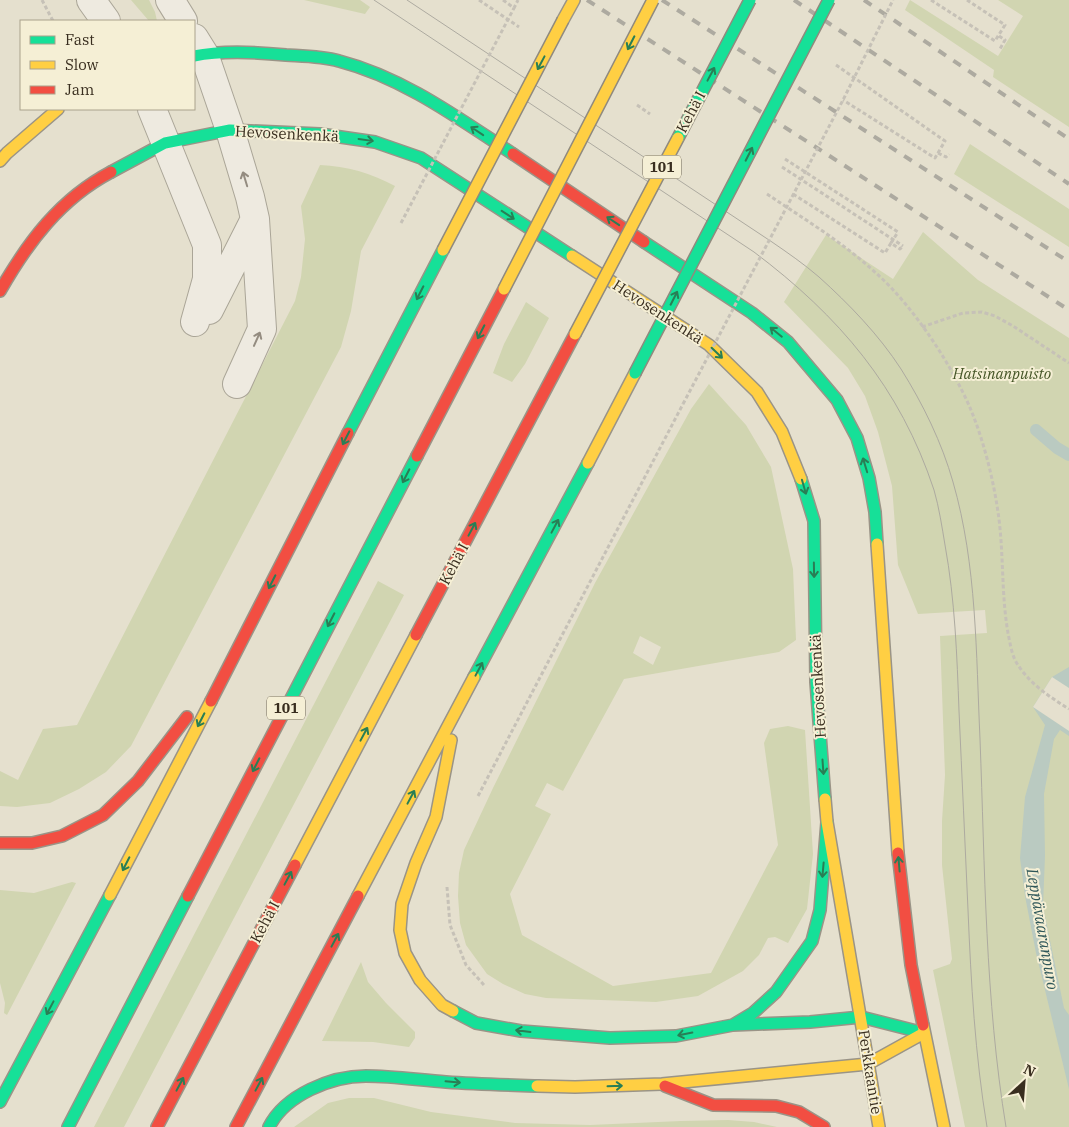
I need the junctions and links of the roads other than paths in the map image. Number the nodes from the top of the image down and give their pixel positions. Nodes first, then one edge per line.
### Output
1 (91, 0) edge
2 (170, 0) edge
3 (574, 0) edge
4 (653, 0) edge
5 (750, 0) edge
6 (829, 0) edge
7 (105, 20) edge
8 (182, 20) edge
9 (197, 49) edge
10 (57, 110) edge
11 (152, 110) edge
12 (230, 130) junction
13 (165, 143) junction
14 (0, 161) edge
15 (254, 219) junction
16 (0, 291) edge
17 (237, 384) dead end
18 (231, 661) junction
19 (456, 712) junction
20 (827, 822) junction
21 (0, 842) edge
22 (861, 1017) junction
23 (733, 1025) junction
24 (924, 1033) junction
25 (868, 1064) junction
26 (662, 1084) junction
27 (0, 1102) edge
28 (68, 1127) edge
29 (158, 1127) edge
30 (236, 1127) edge
31 (269, 1127) edge
32 (824, 1127) edge
33 (879, 1127) edge
34 (944, 1127) edge

1 - 7 street
2 - 8 street
3 -> 18 main road, bridge
4 -> 28 main road, 101, bridge
29 -> 5 main road, Kehä I / 101, bridge
19 -> 6 main road, bridge
9 - 12 street
24 -> 9 main road
10 - 14 main road
11 - 13 street
12 - 13 main road, Hevosenkenkä
15 -> 12 street
12 -> 20 main road, Hevosenkenkä
13 - 15 street
13 - 16 main road, Hevosenkenkä
17 -> 15 street
18 - 21 main road
18 -> 27 main road
23 -> 19 main road
30 -> 19 main road
20 - 22 main road, Hevosenkenkä
20 -> 23 main road
22 - 23 main road
22 - 24 main road
22 - 25 main road, Perkkaantie
24 - 25 main road
24 - 34 main road
25 - 26 main road
25 - 33 main road, Perkkaantie
31 -> 26 main road
26 - 32 main road

